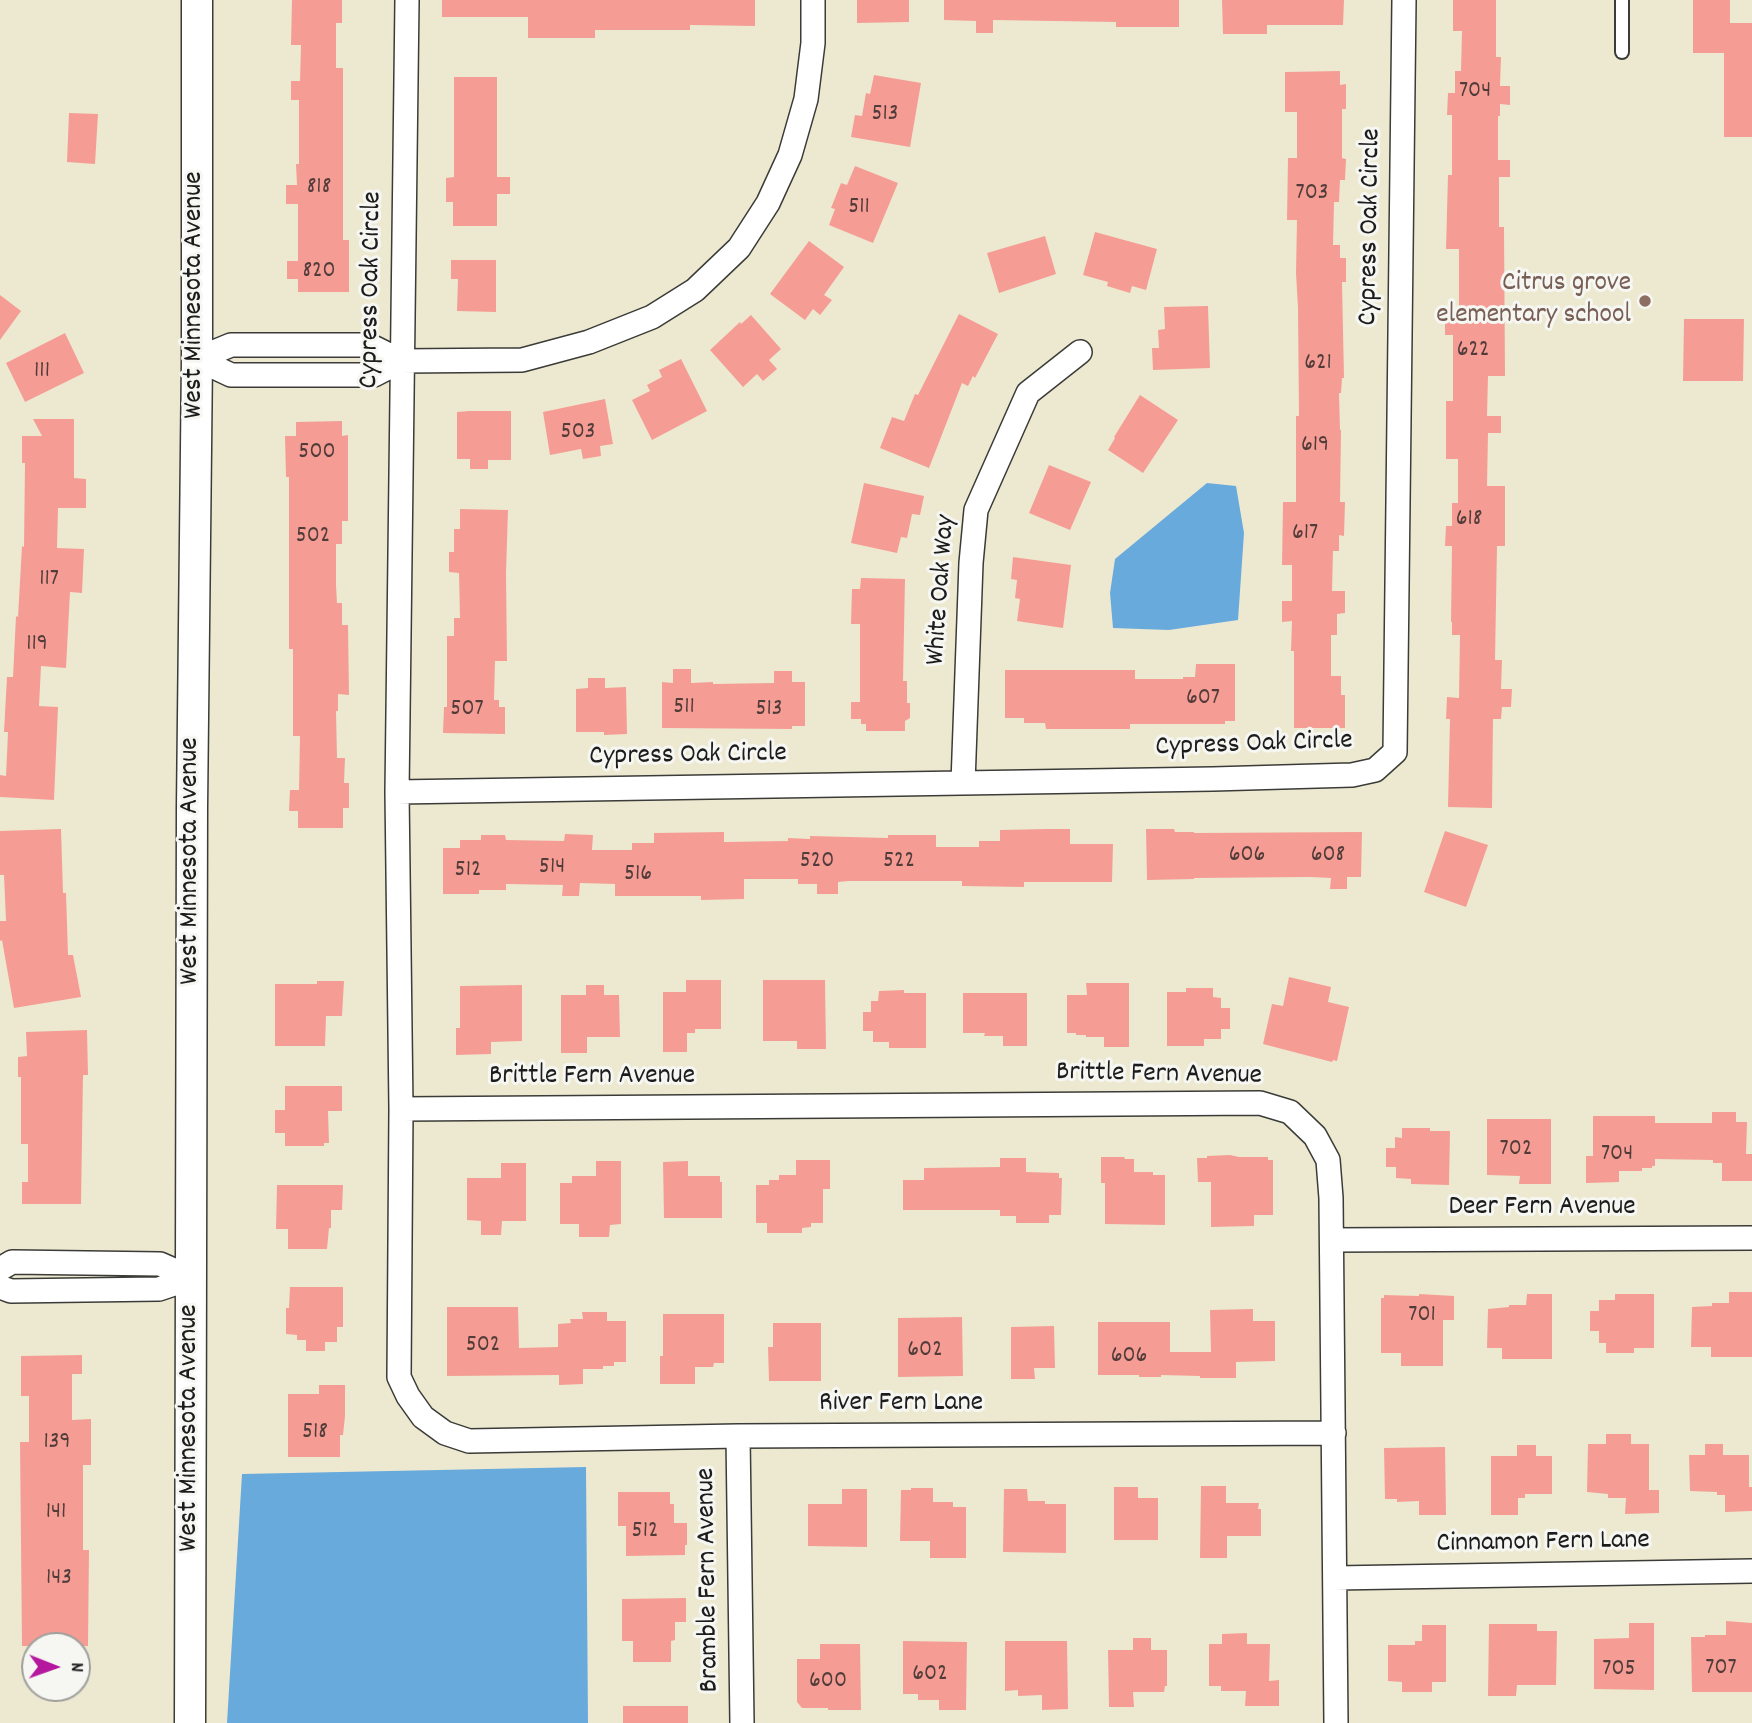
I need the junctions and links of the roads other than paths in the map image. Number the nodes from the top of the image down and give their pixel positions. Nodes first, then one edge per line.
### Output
1 (197, 0) edge
2 (407, 0) edge
3 (813, 0) edge
4 (1404, 0) edge
5 (1622, 0) edge
6 (1622, 52) dead end
7 (1080, 352) dead end
8 (197, 359) junction
9 (401, 360) junction
10 (963, 783) junction
11 (397, 792) junction
12 (401, 1109) junction
13 (1752, 1238) edge
14 (1332, 1240) junction
15 (0, 1269) edge
16 (192, 1278) junction
17 (0, 1287) edge
18 (1334, 1433) junction
19 (738, 1436) junction
20 (470, 1441) joint
21 (1752, 1571) edge
22 (1335, 1578) junction
23 (190, 1723) edge
24 (742, 1723) edge
25 (1336, 1723) edge

1 - 8 street, West Minnesota Avenue
2 - 9 street, Cypress Oak Circle
3 - 9 street
4 - 10 street, Cypress Oak Circle
5 - 6 lane
7 - 10 street, White Oak Way
8 - 9 street
8 - 16 street, West Minnesota Avenue
9 - 11 street, Cypress Oak Circle
10 - 11 street, Cypress Oak Circle
11 - 12 street, Cypress Oak Circle
12 - 14 street, Brittle Fern Avenue
12 - 20 street, Cypress Oak Circle
13 - 14 street, Deer Fern Avenue
14 - 18 street, Brittle Fern Avenue
15 - 16 street
16 - 17 street
16 - 23 street, West Minnesota Avenue
18 - 19 street, River Fern Lane
18 - 22 street, Brittle Fern Avenue
19 - 20 street, River Fern Lane
19 - 24 street, Bramble Fern Avenue
21 - 22 street, Cinnamon Fern Lane
22 - 25 street, Brittle Fern Avenue

